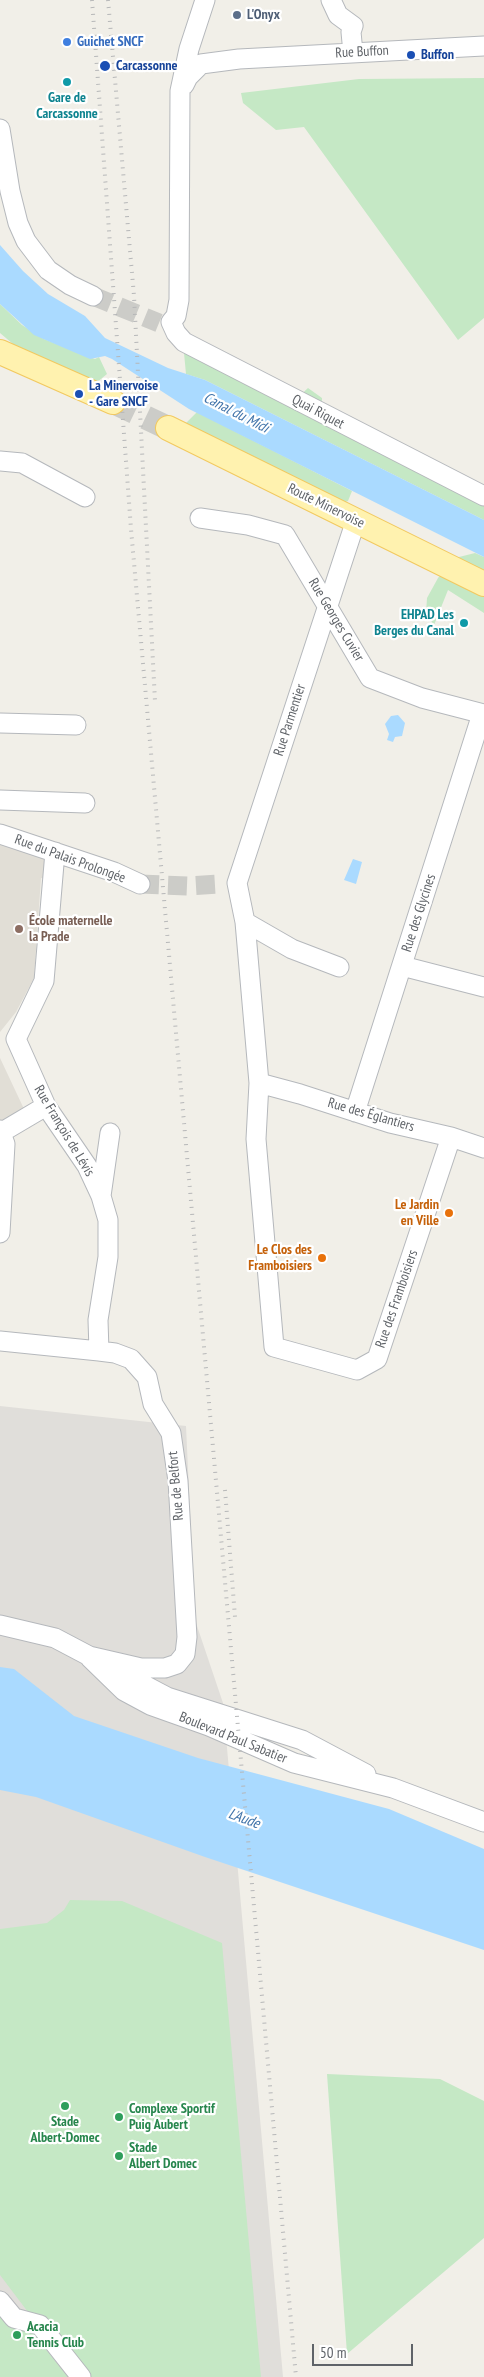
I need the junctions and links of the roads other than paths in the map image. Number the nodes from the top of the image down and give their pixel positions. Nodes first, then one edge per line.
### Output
1 (206, 0) edge
2 (331, 0) edge
3 (484, 46) edge
4 (190, 50) junction
5 (353, 53) junction
6 (239, 59) junction
7 (180, 91) junction
8 (0, 129) edge
9 (93, 296) tunnel mouth
10 (0, 352) edge
11 (113, 402) tunnel mouth
12 (168, 428) tunnel mouth
13 (0, 461) edge
14 (484, 496) edge
15 (85, 497) dead end
16 (200, 518) dead end
17 (356, 520) junction
18 (484, 584) edge
19 (328, 606) junction
20 (483, 714) edge
21 (0, 723) edge
22 (76, 725) dead end
23 (0, 800) edge
24 (85, 803) dead end
25 (0, 834) edge
26 (55, 852) junction
27 (140, 884) tunnel mouth
28 (245, 922) junction
29 (402, 966) junction
30 (339, 967) dead end
31 (484, 987) edge
32 (259, 1083) junction
33 (46, 1106) junction
34 (355, 1112) junction
35 (1, 1131) edge
36 (110, 1133) dead end
37 (451, 1137) junction
38 (484, 1148) edge
39 (101, 1196) junction
40 (0, 1233) edge
41 (0, 1341) edge
42 (274, 1347) joint
43 (99, 1350) junction
44 (0, 1625) edge
45 (89, 1656) junction
46 (484, 1822) edge
47 (0, 2301) edge
48 (81, 2377) edge

1 - 4 street
2 - 5 street
3 - 5 street, Rue Buffon
4 - 6 street, Rue Buffon
4 - 7 street
5 - 6 street, Rue Buffon
6 - 7 street, Rue Buffon
7 - 14 street, Quai Riquet
8 - 9 street
10 - 11 main road
12 - 17 main road, Route Minervoise
13 - 15 street
16 - 19 street, Rue Georges Cuvier
17 - 18 main road, Route Minervoise
17 - 19 street, Rue Parmentier
19 - 20 street, Rue Georges Cuvier
19 - 28 street, Rue Parmentier
20 - 29 street, Rue des Glycines
21 - 22 street
23 - 24 street
25 - 26 street, Rue du Palais Prolongée
26 - 27 street, Rue du Palais Prolongée
26 - 33 street, Rue François de Lévis
28 - 30 street
28 - 32 street, Rue Parmentier
29 - 31 street
29 - 34 street, Rue des Glycines
32 - 34 street, Rue des Églantiers
32 - 42 street, Rue Parmentier
33 - 35 street
33 - 39 street, Rue François de Lévis
34 - 37 street, Rue des Églantiers
35 - 40 street
36 - 39 street
37 - 38 street, Rue des Églantiers
37 - 42 street, Rue des Framboisiers
39 - 43 street, Rue François de Lévis
41 - 43 street, Rue de Belfort
43 - 45 street, Rue de Belfort
44 - 45 street, Boulevard Paul Sabatier
45 - 46 street, Boulevard Paul Sabatier
47 - 48 street

